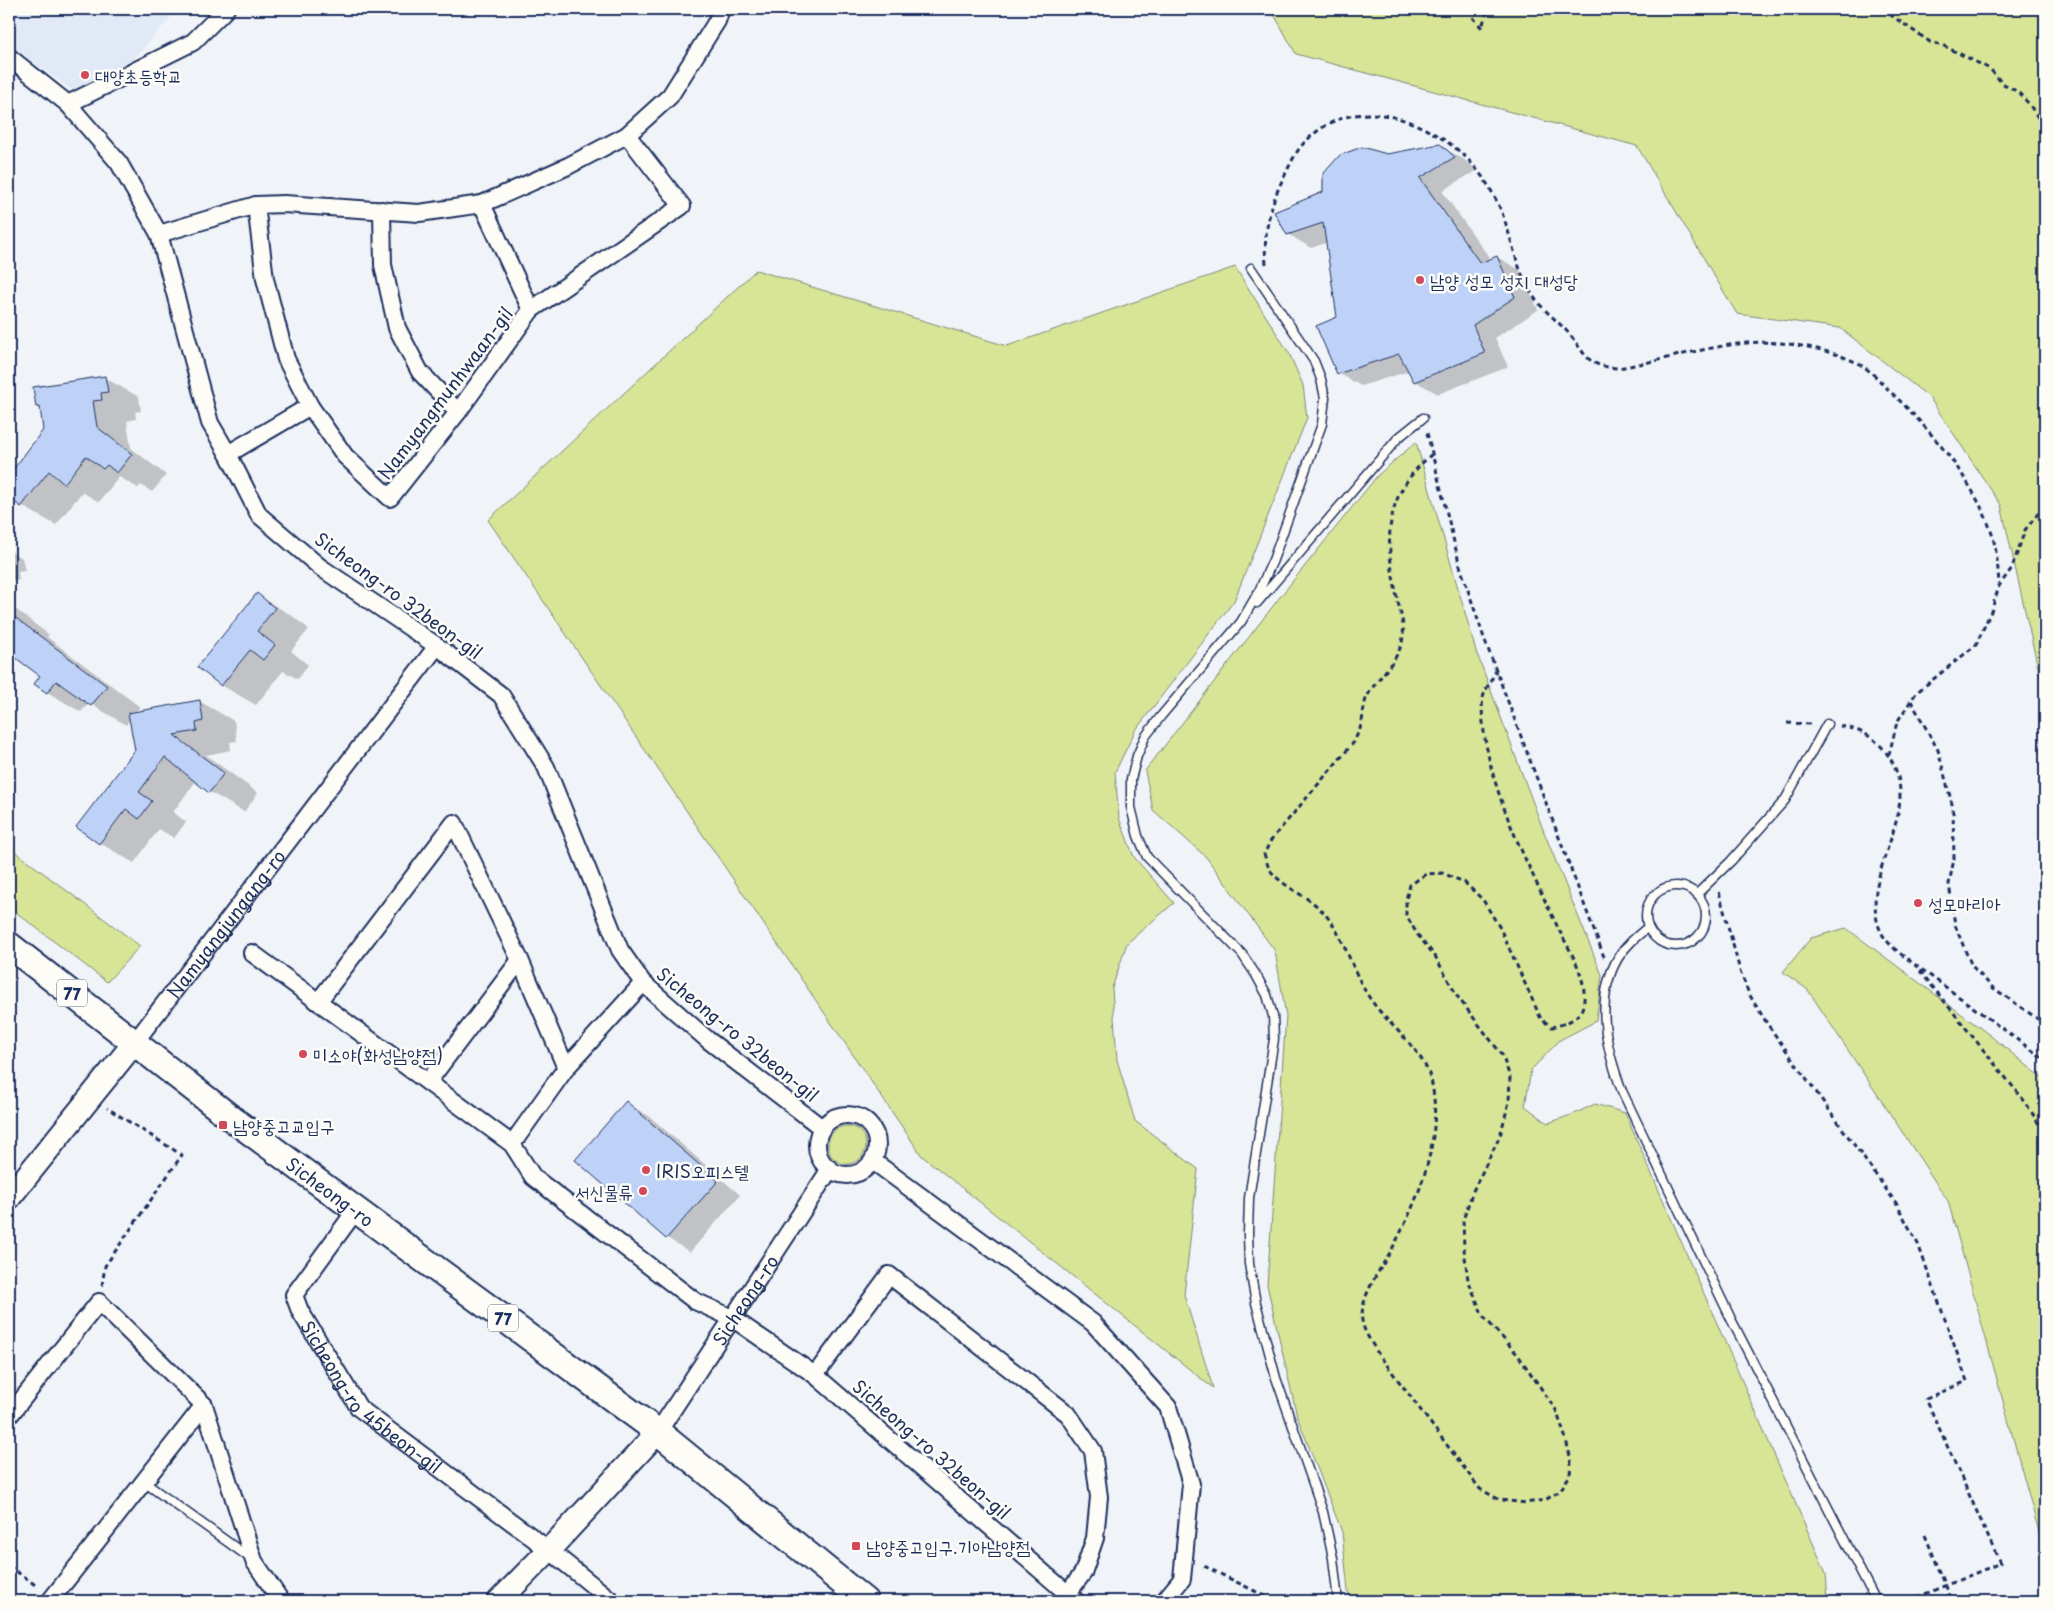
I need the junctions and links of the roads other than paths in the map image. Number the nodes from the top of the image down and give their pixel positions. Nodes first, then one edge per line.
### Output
1 (226, 9) edge
2 (720, 9) edge
3 (9, 57) edge
4 (68, 104) junction
5 (627, 135) junction
6 (482, 204) junction
7 (256, 205) junction
8 (382, 210) junction
9 (159, 234) junction
10 (1252, 268) dead end
11 (531, 310) junction
12 (310, 406) junction
13 (458, 412) junction
14 (1423, 418) road end
15 (228, 454) junction
16 (1241, 622) junction
17 (437, 646) junction
18 (1827, 724) road end
19 (1697, 894) junction
20 (1648, 927) junction
21 (9, 945) edge
22 (252, 953) dead end
23 (520, 960) junction
24 (643, 984) junction
25 (318, 1002) junction
26 (135, 1042) junction
27 (566, 1068) junction
28 (428, 1082) junction
29 (822, 1128) junction
30 (512, 1144) junction
31 (873, 1161) junction
32 (830, 1169) junction
33 (9, 1198) edge
34 (356, 1210) junction
35 (732, 1318) junction
36 (815, 1375) junction
37 (204, 1405) junction
38 (9, 1416) edge
39 (658, 1432) junction
40 (144, 1482) junction
41 (549, 1550) junction
42 (254, 1560) junction
43 (1072, 1597) edge
44 (53, 1600) edge
45 (281, 1601) edge
46 (499, 1601) edge
47 (612, 1601) edge
48 (865, 1601) edge
49 (1164, 1601) edge
50 (1338, 1601) edge
51 (1876, 1601) edge

1 - 4 street
2 - 5 street
3 - 4 street, Sicheong-ro 32beon-gil
4 - 9 street, Sicheong-ro 32beon-gil
5 - 6 street
5 - 11 street, Namyangmunhwaan-gil
6 - 8 street
6 - 11 street
7 - 8 street
7 - 9 street
7 - 12 street, Namyangmunhwaan-gil
8 - 13 street
9 - 15 street, Sicheong-ro 32beon-gil
10 - 16 lane
11 - 13 street, Namyangmunhwaan-gil
12 - 13 street, Namyangmunhwaan-gil
12 - 15 street
14 - 16 lane
15 - 17 street, Sicheong-ro 32beon-gil
16 - 50 lane
17 - 24 street, Sicheong-ro 32beon-gil
17 - 26 street, Namyangjungang-ro
18 - 19 lane
19 - 20 lane
19 - 20 lane
20 - 51 lane
21 - 26 main road, Sicheong-ro / 77
22 - 25 street, Sicheong-ro 32beon-gil
23 - 25 street
23 - 27 street
23 - 28 street
24 - 27 street
24 - 29 street, Sicheong-ro 32beon-gil
25 - 28 street, Sicheong-ro 32beon-gil
26 - 33 street, Namyangjungang-ro
26 - 34 main road, Sicheong-ro / 77
27 - 30 street
28 - 30 street, Sicheong-ro 32beon-gil
29 - 31 street
29 - 32 street
30 - 35 street, Sicheong-ro 32beon-gil
31 - 32 street
31 - 49 street
32 - 35 street, Sicheong-ro
34 - 39 main road, Sicheong-ro / 77
34 - 41 street, Sicheong-ro 45beon-gil
35 - 36 street, Sicheong-ro 32beon-gil
35 - 39 street, Sicheong-ro
36 - 43 street, Sicheong-ro 32beon-gil
36 - 43 street, Sicheong-ro 32beon-gil
37 - 38 street
37 - 40 street
37 - 42 street
39 - 41 street
39 - 48 main road, Sicheong-ro / 77
40 - 42 lane
40 - 44 street
41 - 46 street
41 - 47 street, Sicheong-ro 45beon-gil
42 - 45 street

